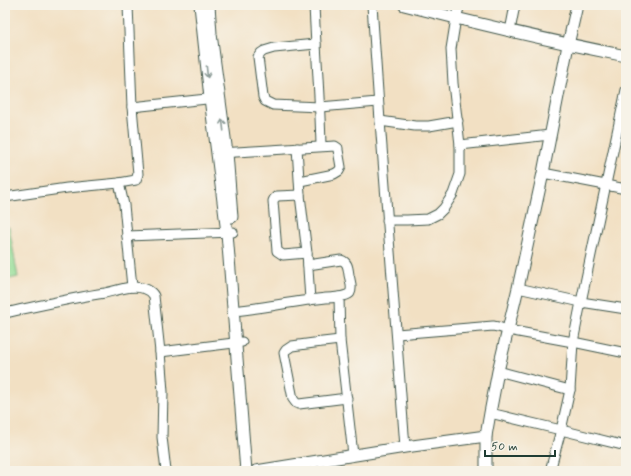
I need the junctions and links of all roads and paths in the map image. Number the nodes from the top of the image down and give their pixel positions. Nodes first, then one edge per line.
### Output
1 (128, 5) edge
2 (200, 5) edge
3 (209, 5) edge
4 (314, 5) edge
5 (372, 5) edge
6 (404, 5) edge
7 (460, 5) edge
8 (515, 5) edge
9 (576, 5) edge
10 (456, 18) junction
11 (510, 31) junction
12 (316, 44) junction
13 (568, 45) junction
14 (626, 56) edge
15 (626, 90) edge
16 (215, 98) junction
17 (378, 102) junction
18 (132, 107) junction
19 (320, 107) junction
20 (380, 121) junction
21 (458, 121) junction
22 (550, 134) junction
23 (617, 134) junction
24 (626, 137) edge
25 (460, 145) junction
26 (320, 146) junction
27 (297, 148) junction
28 (222, 153) junction
29 (543, 173) junction
30 (300, 181) junction
31 (119, 183) junction
32 (606, 185) junction
33 (626, 189) edge
34 (300, 195) junction
35 (5, 197) edge
36 (387, 220) junction
37 (230, 233) junction
38 (127, 236) junction
39 (307, 253) junction
40 (308, 264) junction
41 (132, 287) junction
42 (518, 288) junction
43 (339, 297) junction
44 (310, 300) junction
45 (581, 302) junction
46 (626, 309) edge
47 (236, 311) junction
48 (5, 313) edge
49 (508, 330) junction
50 (396, 334) junction
51 (340, 340) junction
52 (239, 342) junction
53 (573, 342) junction
54 (160, 352) junction
55 (626, 353) edge
56 (498, 371) junction
57 (570, 390) junction
58 (347, 398) junction
59 (490, 413) junction
60 (562, 430) junction
61 (486, 436) junction
62 (405, 446) junction
63 (626, 446) edge
64 (353, 455) junction
65 (166, 471) edge
66 (246, 471) edge
67 (255, 471) edge
68 (486, 471) edge
69 (550, 471) edge

1 - 18 street
2 -> 16 street
3 - 16 street
4 - 12 street
5 - 17 street
6 - 10 street
7 - 10 street
8 - 11 street
9 - 13 street
10 - 11 street
10 - 21 street
11 - 13 street
12 - 19 street
12 - 19 street
13 - 14 street
13 - 22 street
15 - 23 street
16 - 18 street
16 - 28 street
17 - 19 street
17 - 20 street
18 - 31 street
19 - 26 street
20 - 21 street
20 - 36 street
21 - 25 street
22 - 25 street
22 - 29 street
23 - 24 street
23 - 32 street
25 - 36 street
26 - 27 street
26 - 30 street
27 - 28 street
27 - 30 street
28 - 37 street
29 - 32 street
29 - 42 street
30 - 34 street
31 - 35 street
31 - 38 street
32 - 33 street
32 - 45 street
34 - 39 street
34 - 39 street
36 - 50 street
37 - 38 street
37 - 47 street
38 - 41 street
39 - 40 street
40 - 43 street
40 - 44 street
41 - 48 street
41 - 54 street
42 - 45 street
42 - 49 street
43 - 44 street
43 - 51 street
44 - 47 street
45 - 46 street
45 - 53 street
47 - 52 street
49 - 50 street
49 - 53 street
49 - 56 street
50 - 62 street
51 - 58 street
51 - 58 street
52 - 54 street
52 - 66 street
52 - 67 street
53 - 55 street
53 - 57 street
54 - 65 street
56 - 57 street
56 - 59 street
57 - 60 street
58 - 64 street
59 - 60 street
59 - 61 street
60 - 63 street
60 - 69 street
61 - 62 street
61 - 68 street
62 - 64 street
64 - 67 street

